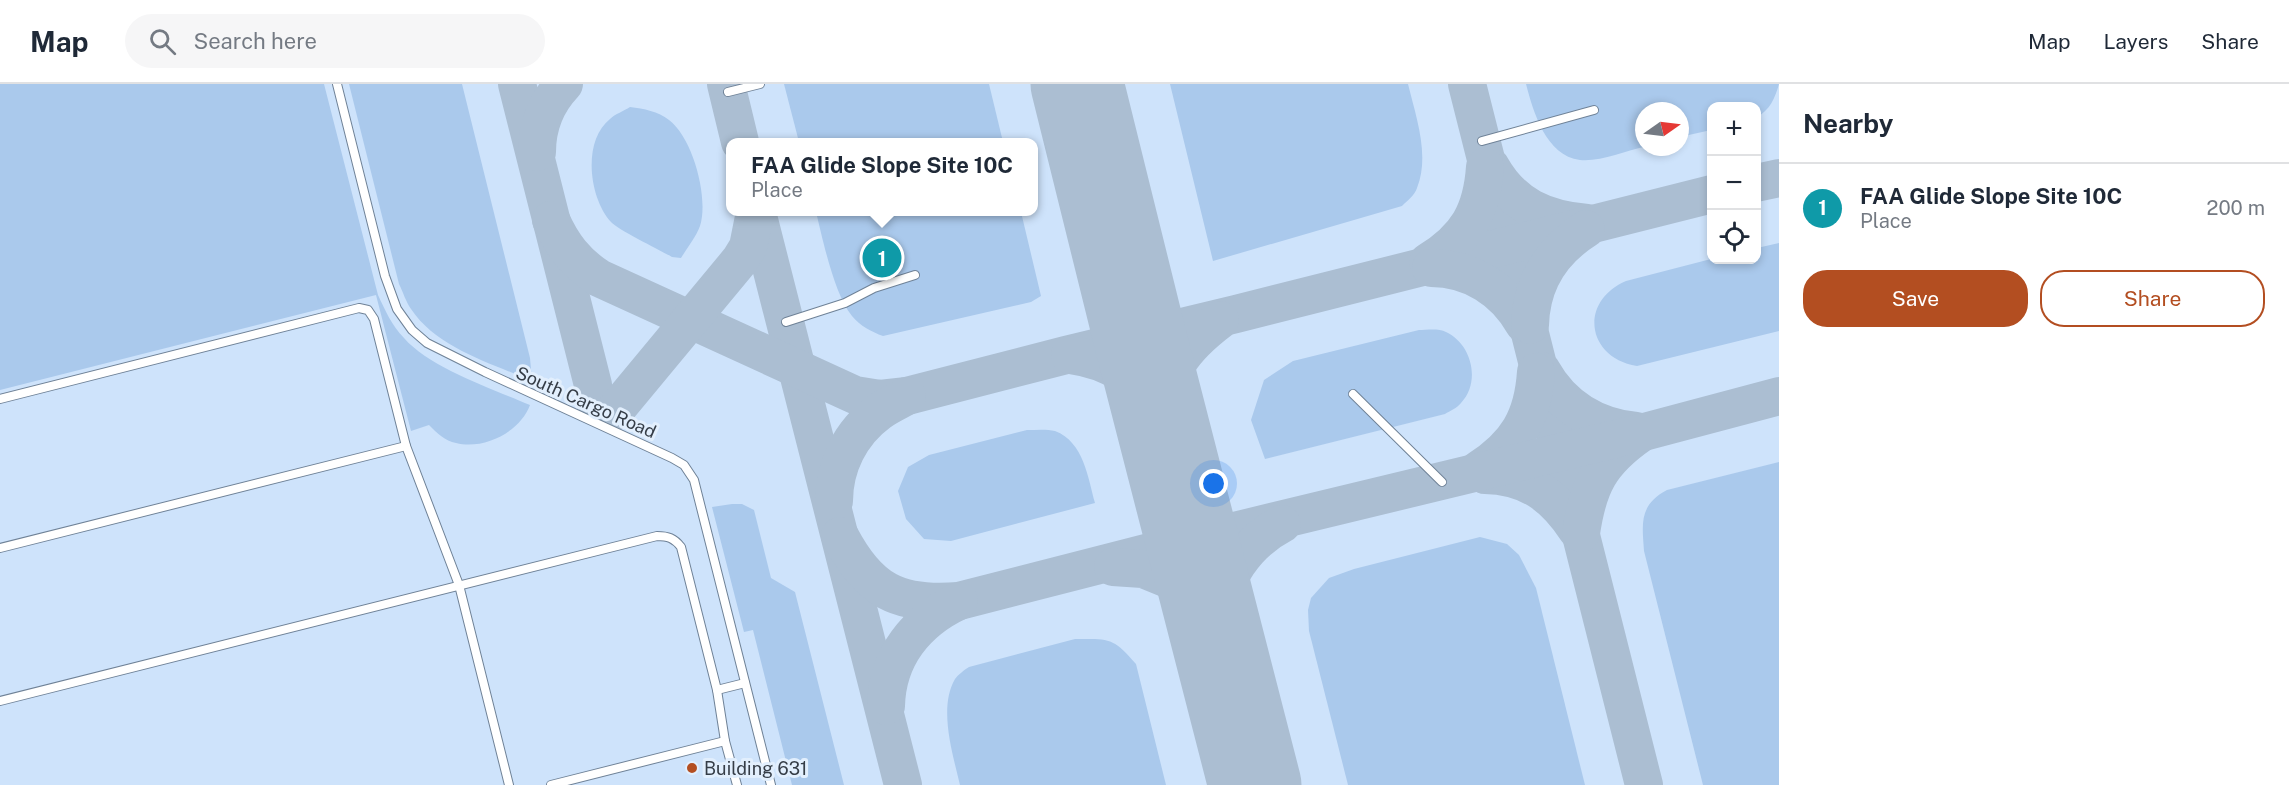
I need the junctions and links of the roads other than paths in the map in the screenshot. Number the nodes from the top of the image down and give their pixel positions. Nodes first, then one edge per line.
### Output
1 (337, 84) edge
2 (760, 84) edge
3 (728, 92) dead end
4 (1594, 110) dead end
5 (1482, 141) dead end
6 (915, 274) dead end
7 (786, 322) dead end
8 (1353, 394) dead end
9 (0, 399) edge
10 (406, 446) junction
11 (1443, 482) dead end
12 (0, 548) edge
13 (459, 585) junction
14 (745, 683) junction
15 (717, 690) junction
16 (0, 701) edge
17 (726, 741) junction
18 (509, 785) edge
19 (551, 785) edge
20 (737, 785) edge
21 (771, 785) edge

1 - 14 lane, South Cargo Road
2 - 3 lane
4 - 5 lane
6 - 7 lane
8 - 11 lane
9 - 10 lane
10 - 12 lane
10 - 13 lane
13 - 15 lane
13 - 16 lane
13 - 18 lane
14 - 15 lane
14 - 21 lane, South Cargo Road
15 - 17 lane
17 - 19 lane
17 - 20 lane

